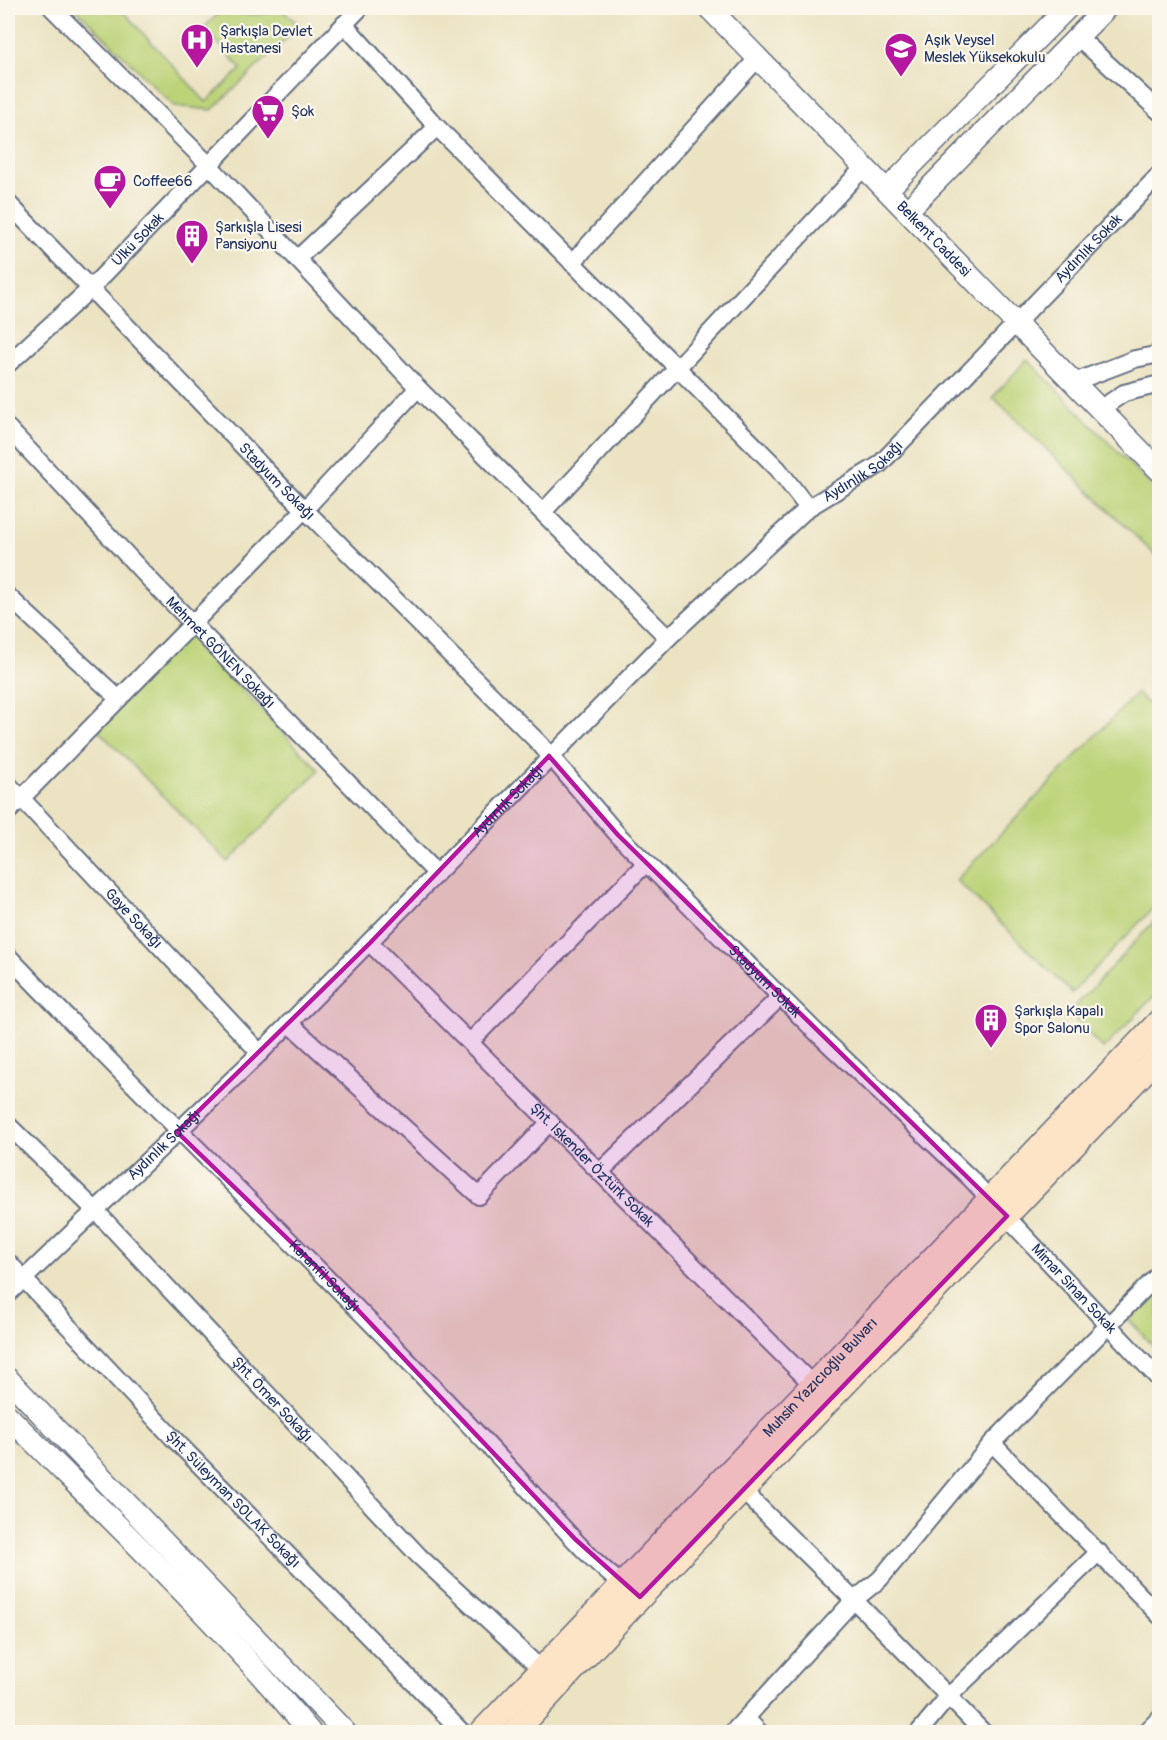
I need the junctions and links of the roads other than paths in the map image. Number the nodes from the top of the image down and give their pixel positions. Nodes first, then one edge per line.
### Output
1 (52, 8) edge
2 (360, 8) edge
3 (709, 8) edge
4 (1067, 8) edge
5 (1106, 8) edge
6 (344, 24) junction
7 (1077, 36) junction
8 (758, 58) junction
9 (1160, 112) edge
10 (437, 127) junction
11 (209, 165) junction
12 (865, 166) junction
13 (1160, 174) edge
14 (888, 189) junction
15 (8, 203) edge
16 (909, 210) junction
17 (297, 260) junction
18 (572, 263) junction
19 (90, 289) junction
20 (1016, 321) junction
21 (1160, 354) edge
22 (8, 364) edge
23 (678, 369) junction
24 (1074, 382) junction
25 (1160, 384) edge
26 (418, 388) junction
27 (1100, 409) junction
28 (8, 428) edge
29 (1160, 471) edge
30 (808, 508) junction
31 (305, 509) junction
32 (543, 512) junction
33 (8, 596) edge
34 (194, 624) junction
35 (668, 638) junction
36 (119, 699) junction
37 (549, 756) junction
38 (8, 784) edge
39 (21, 798) junction
40 (8, 812) edge
41 (646, 863) junction
42 (436, 873) junction
43 (370, 943) junction
44 (8, 956) edge
45 (780, 997) junction
46 (1160, 1021) edge
47 (289, 1023) junction
48 (470, 1042) junction
49 (260, 1053) junction
50 (1160, 1055) edge
51 (550, 1122) junction
52 (8, 1125) edge
53 (177, 1132) junction
54 (600, 1172) junction
55 (989, 1198) junction
56 (96, 1211) junction
57 (1007, 1216) junction
58 (8, 1262) edge
59 (1160, 1274) edge
60 (23, 1278) junction
61 (8, 1294) edge
62 (1109, 1326) junction
63 (8, 1379) edge
64 (1160, 1380) edge
65 (814, 1386) junction
66 (8, 1416) edge
67 (992, 1443) junction
68 (743, 1491) junction
69 (1099, 1552) junction
70 (631, 1591) junction
71 (854, 1600) junction
72 (1160, 1616) edge
73 (542, 1670) junction
74 (948, 1697) junction
75 (746, 1718) junction
76 (1160, 1719) edge
77 (310, 1732) edge
78 (345, 1732) edge
79 (462, 1732) edge
80 (482, 1732) edge
81 (514, 1732) edge
82 (733, 1732) edge
83 (759, 1732) edge
84 (919, 1732) edge
85 (983, 1732) edge
86 (1146, 1732) edge

1 - 11 street
2 - 6 street, Ülkü Sokak
3 - 8 street, Belkent Caddesi
4 - 14 street
5 - 7 street
6 - 10 street
6 - 11 street, Ülkü Sokak
7 - 9 street
7 - 16 street
8 - 12 street, Belkent Caddesi
8 - 18 street
10 - 17 street
10 - 18 street
11 - 17 street
11 - 19 street, Ülkü Sokak
12 - 14 street, Belkent Caddesi
12 - 23 street
13 - 20 street, Aydınlık Sokak
14 - 16 street, Belkent Caddesi
15 - 19 street, Stadyum Sokağı
16 - 20 street, Belkent Caddesi
17 - 26 street
18 - 23 street
19 - 22 street, Ülkü Sokak
19 - 31 street, Stadyum Sokağı
20 - 24 street, Belkent Caddesi
20 - 30 street, Aydınlık Sokağı
21 - 24 street
23 - 30 street
23 - 32 street
24 - 27 street, Belkent Caddesi
25 - 27 street
26 - 31 street
26 - 32 street
27 - 29 street, Belkent Caddesi
28 - 34 street, Mehmet GÖNEN Sokağı
30 - 35 street, Aydınlık Sokağı
31 - 34 street
31 - 37 street, Stadyum Sokağı
32 - 35 street
33 - 36 street
34 - 36 street
34 - 42 street, Mehmet GÖNEN Sokağı
35 - 37 street, Aydınlık Sokağı
36 - 39 street
37 - 41 street, Stadyum Sokak
37 - 42 street, Aydınlık Sokağı
38 - 39 street, Gaye Sokağı
39 - 40 street
39 - 49 street, Gaye Sokağı
41 - 45 street, Stadyum Sokak
41 - 48 street
42 - 43 street, Aydınlık Sokağı
43 - 47 street, Aydınlık Sokağı
43 - 48 street, Şht. İskender Öztürk Sokak
44 - 53 street, Karanfil Sokağı
45 - 54 street
45 - 55 street, Stadyum Sokak
46 - 55 main road, Muhsin Yazıcıoğlu Bulvarı
47 - 49 street, Aydınlık Sokağı
47 - 51 street
48 - 51 street, Şht. İskender Öztürk Sokak
49 - 53 street, Aydınlık Sokağı
50 - 57 main road, Muhsin Yazıcıoğlu Bulvarı
51 - 54 street, Şht. İskender Öztürk Sokak
52 - 56 street, Şht. Ömer Sokağı
53 - 56 street, Aydınlık Sokağı
53 - 70 street, Karanfil Sokağı
54 - 65 street, Şht. İskender Öztürk Sokak
55 - 57 street, Mimar Sinan Sokak
55 - 65 main road, Muhsin Yazıcıoğlu Bulvarı
56 - 60 street, Aydınlık Sokağı
56 - 73 street, Şht. Ömer Sokağı
57 - 62 street, Mimar Sinan Sokak
57 - 68 main road, Muhsin Yazıcıoğlu Bulvarı
58 - 60 street, Şht. Süleyman SOLAK Sokağı
59 - 62 street
60 - 61 street, Aydınlık Sokağı
60 - 79 street, Şht. Süleyman SOLAK Sokağı
62 - 64 street, Mimar Sinan Sokak
62 - 67 street
63 - 78 street
65 - 70 main road, Muhsin Yazıcıoğlu Bulvarı
66 - 77 street
67 - 69 street
67 - 71 street
68 - 70 main road, Muhsin Yazıcıoğlu Bulvarı
68 - 71 street
69 - 72 street
69 - 74 street
70 - 73 main road, Muhsin Yazıcıoğlu Bulvarı
70 - 81 main road, Muhsin Yazıcıoğlu Bulvarı
71 - 74 street
71 - 75 street
73 - 80 main road, Muhsin Yazıcıoğlu Bulvarı
74 - 84 street
74 - 85 street
75 - 82 street
75 - 83 street
76 - 86 street

